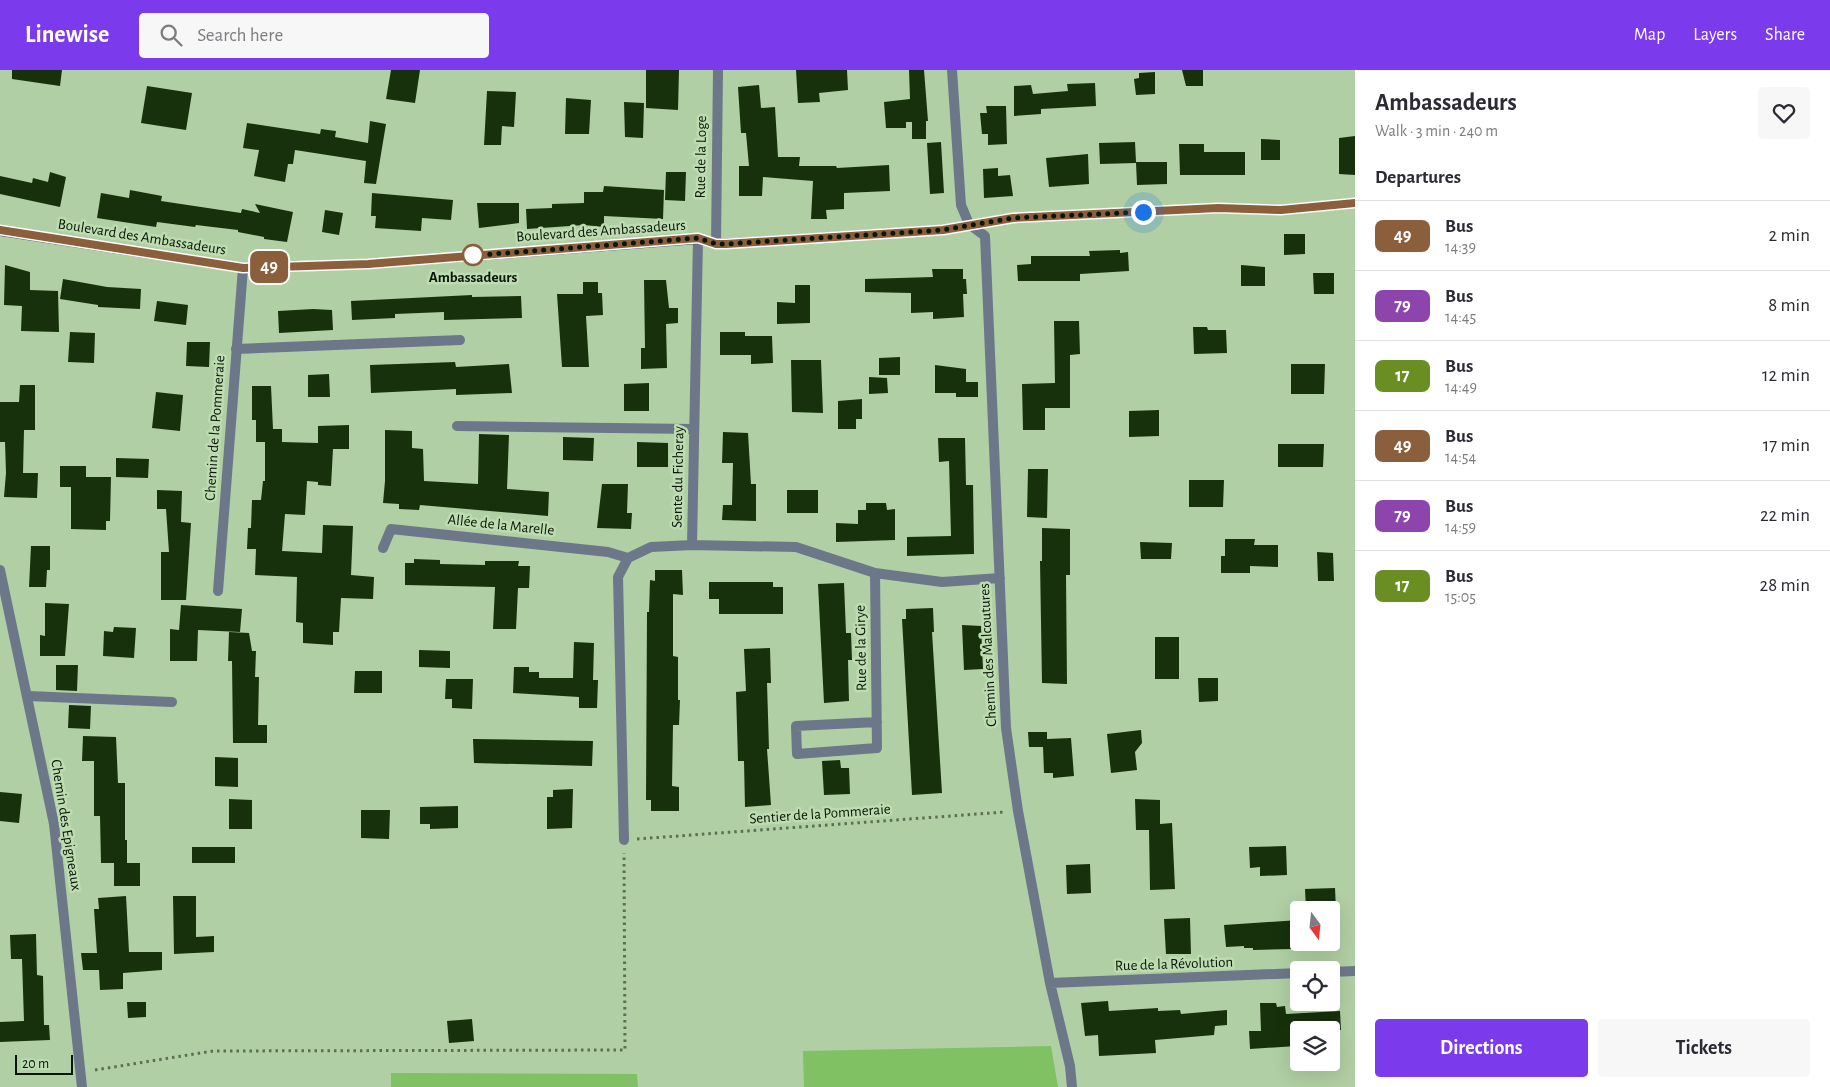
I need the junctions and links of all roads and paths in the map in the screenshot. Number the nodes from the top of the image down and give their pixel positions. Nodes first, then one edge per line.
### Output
1 (718, 70) edge
2 (952, 70) edge
3 (1355, 203) edge
4 (968, 224) junction
5 (0, 230) edge
6 (698, 238) junction
7 (716, 244) junction
8 (243, 268) junction
9 (460, 340) dead end
10 (236, 348) junction
11 (456, 426) dead end
12 (694, 428) junction
13 (692, 545) junction
14 (383, 548) dead end
15 (628, 558) junction
16 (0, 570) edge
17 (875, 573) junction
18 (1000, 578) junction
19 (218, 591) dead end
20 (28, 696) junction
21 (172, 702) dead end
22 (877, 722) junction
23 (1018, 811) junction
24 (624, 840) junction
25 (1355, 971) edge
26 (1340, 972) edge
27 (1290, 973) edge
28 (1050, 983) junction
29 (81, 1072) junction
30 (82, 1087) edge
31 (1072, 1087) edge

1 - 7 street, Rue de la Loge
2 - 4 street
3 - 4 main road, Boulevard des Ambassadeurs
4 - 7 main road, Boulevard des Ambassadeurs
4 - 18 street, Chemin des Malcoutures
5 - 8 main road, Boulevard des Ambassadeurs
6 - 7 main road, Boulevard des Ambassadeurs
6 - 8 main road, Boulevard des Ambassadeurs
6 - 12 street, Sente du Ficheray
8 - 10 street, Chemin de la Pommeraie
9 - 10 street
10 - 19 street, Chemin de la Pommeraie
11 - 12 street
12 - 13 street, Sente du Ficheray
13 - 15 street, Sente du Ficheray
13 - 17 street
14 - 15 street, Allée de la Marelle
15 - 24 street
16 - 20 street, Chemin des Epigneaux
17 - 18 street
17 - 22 street, Rue de la Girye
18 - 23 street, Chemin des Malcoutures
20 - 21 street
20 - 29 street, Chemin des Epigneaux
22 - 22 street, Rue de la Girye
23 - 24 path, Sentier de la Pommeraie
23 - 28 street, Chemin des Malcoutures
24 - 29 path
25 - 26 street
27 - 28 street, Rue de la Révolution
28 - 31 street, Chemin des Malcoutures
29 - 30 street, Chemin des Epigneaux

